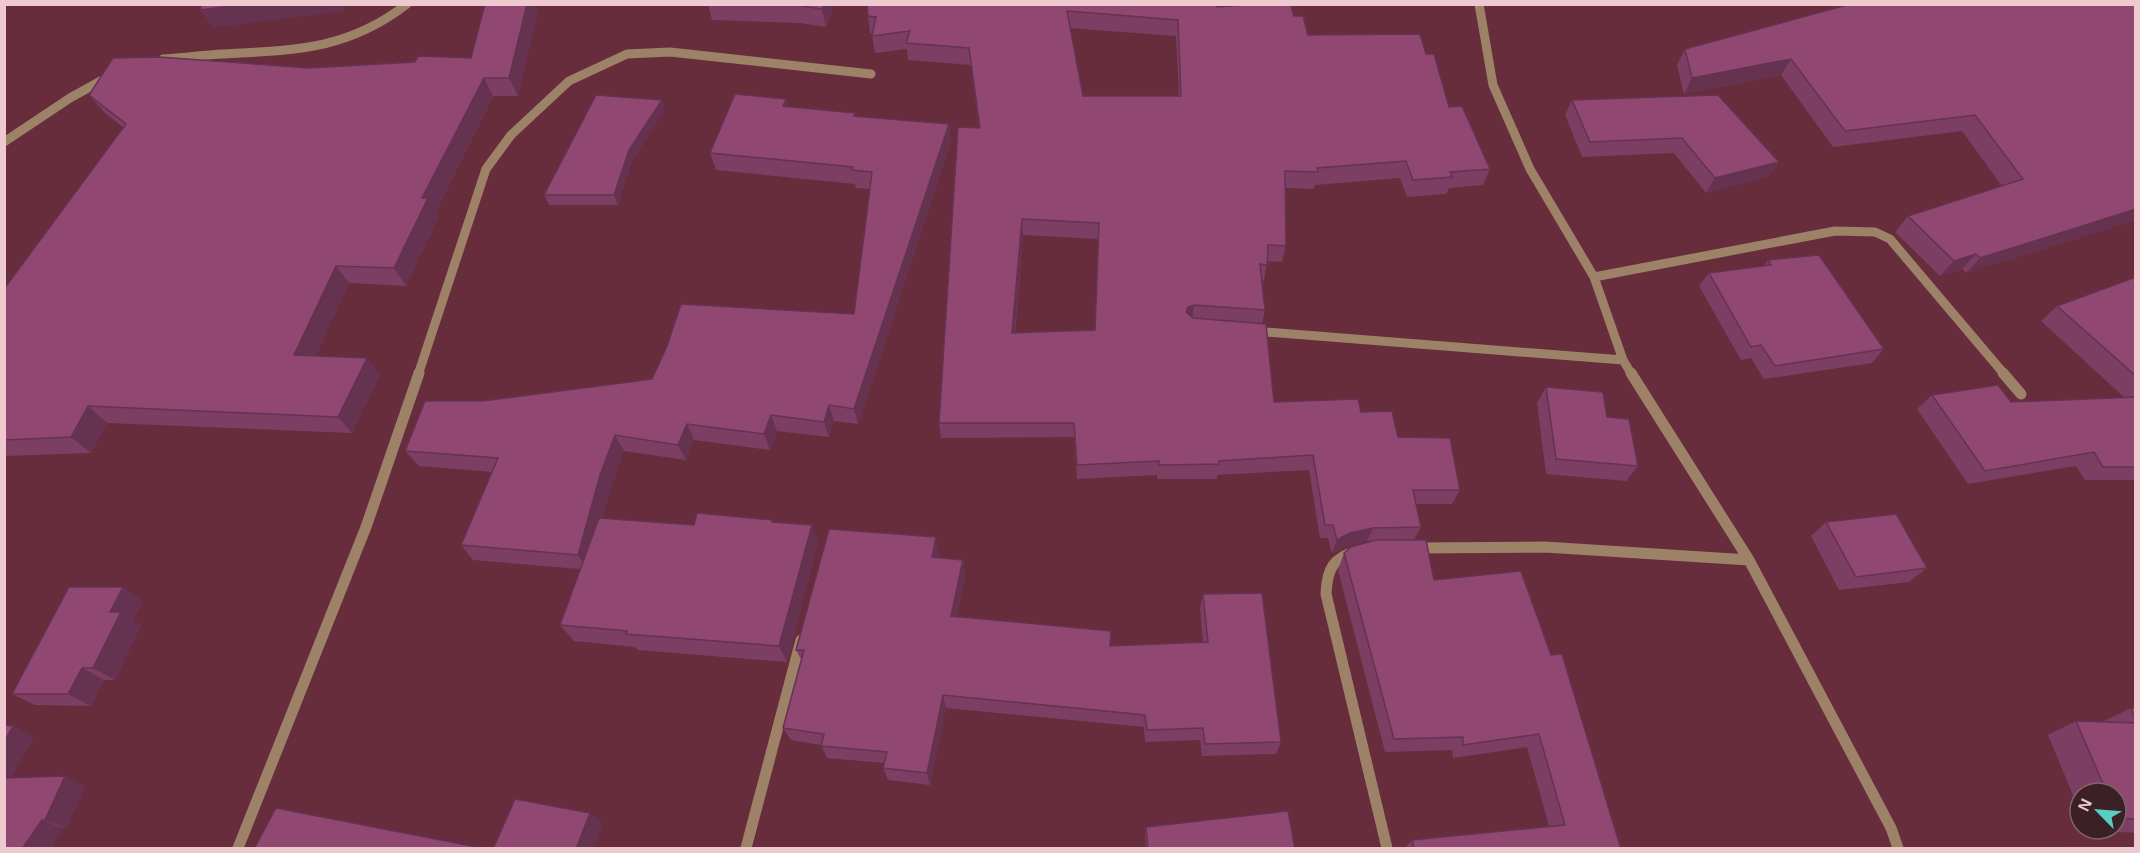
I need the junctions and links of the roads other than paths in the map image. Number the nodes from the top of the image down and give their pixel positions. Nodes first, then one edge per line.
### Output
1 (407, 4) edge
2 (1479, 4) edge
3 (157, 60) edge
4 (119, 72) edge
5 (871, 74) dead end
6 (4, 142) edge
7 (1594, 277) junction
8 (1238, 330) edge
9 (1623, 360) junction
10 (2021, 394) dead end
11 (1403, 548) edge
12 (1368, 549) edge
13 (1749, 560) junction
14 (803, 633) edge
15 (238, 849) edge
16 (746, 849) edge
17 (1387, 849) edge
18 (1898, 849) edge

1 - 3 street
2 - 7 street
4 - 6 street
5 - 15 street
7 - 9 street
7 - 10 street
8 - 9 street
9 - 13 street
11 - 13 street
12 - 17 street
13 - 18 street
14 - 16 street

